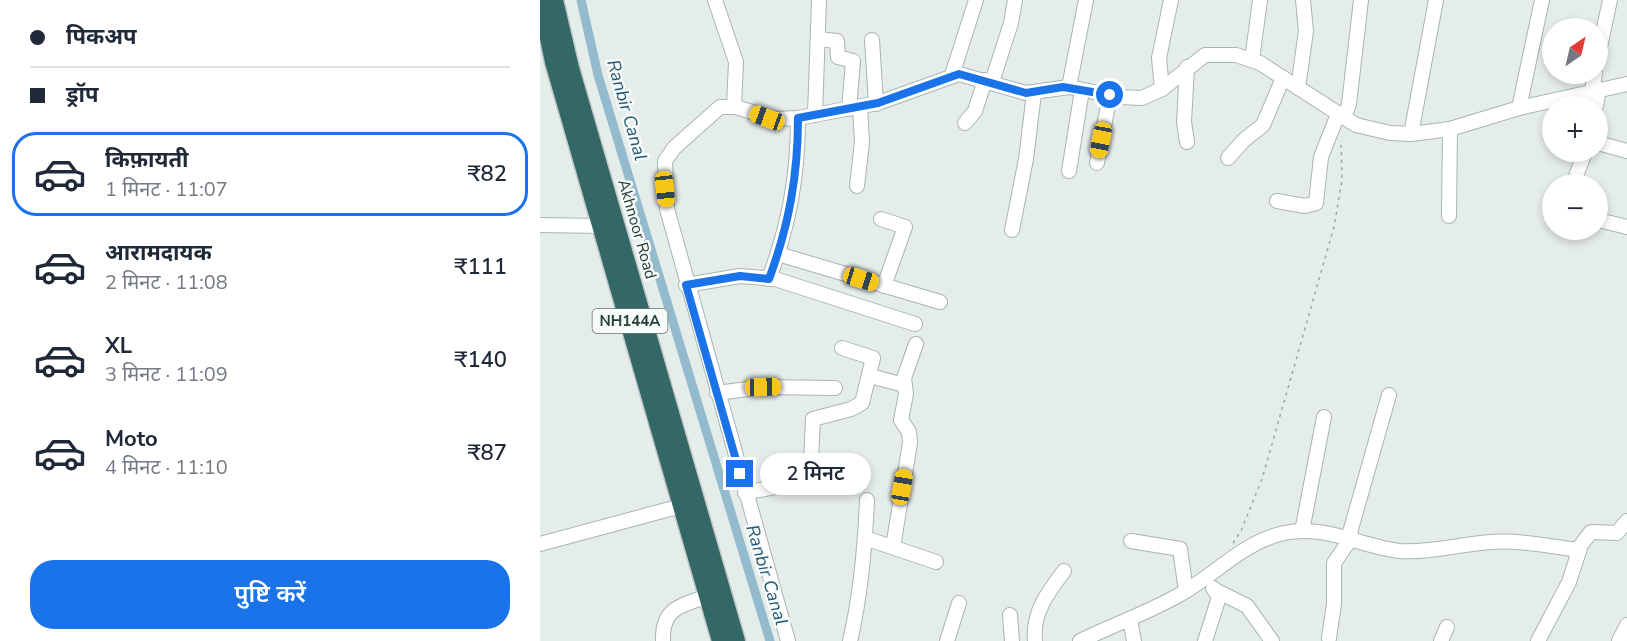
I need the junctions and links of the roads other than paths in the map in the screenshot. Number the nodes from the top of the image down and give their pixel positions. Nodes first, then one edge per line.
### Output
1 (541, 0) edge
2 (554, 0) edge
3 (715, 0) edge
4 (819, 0) edge
5 (976, 0) edge
6 (1015, 0) edge
7 (1086, 0) edge
8 (1170, 0) edge
9 (1260, 0) edge
10 (1303, 0) edge
11 (1361, 0) edge
12 (1436, 0) edge
13 (1542, 0) edge
14 (1610, 0) edge
15 (1606, 18) edge
16 (543, 33) edge
17 (818, 39) junction
18 (872, 40) dead end
19 (1252, 60) junction
20 (1187, 67) junction
21 (952, 75) junction
22 (1283, 78) junction
23 (988, 81) junction
24 (1596, 84) edge
25 (1627, 84) edge
26 (1298, 87) junction
27 (1076, 88) junction
28 (1162, 89) junction
29 (1596, 90) junction
30 (1034, 93) junction
31 (1110, 95) junction
32 (1596, 96) edge
33 (876, 104) junction
34 (734, 106) junction
35 (855, 108) junction
36 (1519, 108) junction
37 (815, 115) junction
38 (1341, 116) junction
39 (798, 118) junction
40 (965, 123) dead end
41 (1450, 129) junction
42 (1411, 134) junction
43 (1187, 142) dead end
44 (1608, 146) edge
45 (1627, 151) edge
46 (1228, 158) dead end
47 (1097, 163) dead end
48 (1069, 171) dead end
49 (857, 186) dead end
50 (1277, 201) dead end
51 (1449, 216) dead end
52 (881, 219) dead end
53 (1608, 222) edge
54 (540, 225) edge
55 (603, 226) junction
56 (1627, 227) edge
57 (1012, 230) dead end
58 (778, 254) junction
59 (769, 279) junction
60 (686, 285) junction
61 (884, 286) junction
62 (940, 302) dead end
63 (915, 324) dead end
64 (916, 344) dead end
65 (842, 348) dead end
66 (870, 376) junction
67 (904, 385) junction
68 (835, 388) dead end
69 (717, 393) junction
70 (1389, 395) dead end
71 (1324, 417) dead end
72 (745, 493) junction
73 (867, 500) dead end
74 (688, 504) junction
75 (1627, 521) edge
76 (1302, 531) junction
77 (1351, 537) junction
78 (865, 538) junction
79 (1131, 541) dead end
80 (540, 544) edge
81 (893, 547) junction
82 (1580, 548) junction
83 (936, 562) dead end
84 (1064, 571) dead end
85 (1203, 579) junction
86 (1186, 591) junction
87 (1217, 591) junction
88 (708, 596) junction
89 (959, 603) dead end
90 (1010, 615) dead end
91 (1130, 619) junction
92 (1627, 625) edge
93 (1447, 627) dead end
94 (1329, 638) dead end
95 (663, 641) edge
96 (721, 641) edge
97 (736, 641) edge
98 (788, 641) edge
99 (850, 641) edge
100 (947, 641) edge
101 (1012, 641) edge
102 (1035, 641) edge
103 (1080, 641) edge
104 (1134, 641) edge
105 (1205, 641) edge
106 (1272, 641) edge
107 (1441, 641) edge
108 (1538, 641) edge
109 (1619, 641) edge

1 - 16 highway, NH144A
2 - 74 highway, Akhnoor Road / NH144A
3 - 34 street
4 - 17 street
5 - 21 street
6 - 23 street
7 - 27 street
8 - 28 street
9 - 19 street
10 - 26 street
11 - 38 street
12 - 42 street
13 - 36 street
14 - 15 street
16 - 55 highway, NH144A
17 - 35 street
17 - 37 street
18 - 33 street
19 - 20 street
19 - 22 street
20 - 28 street
20 - 43 street
21 - 23 street
21 - 33 street
22 - 26 street
22 - 46 street
23 - 30 street
23 - 40 street
24 - 29 street
25 - 29 street
26 - 38 street
27 - 30 street
27 - 31 street
27 - 48 street
28 - 31 street
29 - 32 street
29 - 36 street
30 - 57 street
31 - 47 street
33 - 35 street
34 - 39 street
34 - 60 street
35 - 37 street
35 - 49 street
36 - 41 street
37 - 39 street
38 - 42 street
38 - 50 street
39 - 58 street
41 - 42 street
41 - 51 street
44 - 45 street
52 - 61 street
53 - 56 street
54 - 55 street
55 - 74 highway, NH144A
58 - 59 street
58 - 61 street
59 - 60 street
59 - 63 street
60 - 69 street
61 - 62 street
64 - 67 street
65 - 66 street
66 - 67 street
66 - 72 street
67 - 81 street
68 - 69 street
69 - 72 street
70 - 77 street
71 - 76 street
72 - 98 street
73 - 78 street
74 - 80 street
74 - 88 highway, NH144A
74 - 97 highway, NH144A
75 - 82 street
76 - 77 street
76 - 85 street
77 - 82 street
77 - 94 street
78 - 81 street
78 - 99 street
79 - 86 street
81 - 83 street
82 - 108 street
84 - 102 street
85 - 86 street
85 - 87 street
86 - 91 street
87 - 105 street
87 - 106 street
88 - 95 street
88 - 96 highway, NH144A
89 - 100 street
90 - 101 street
91 - 103 street
91 - 104 street
92 - 109 street
93 - 107 street

